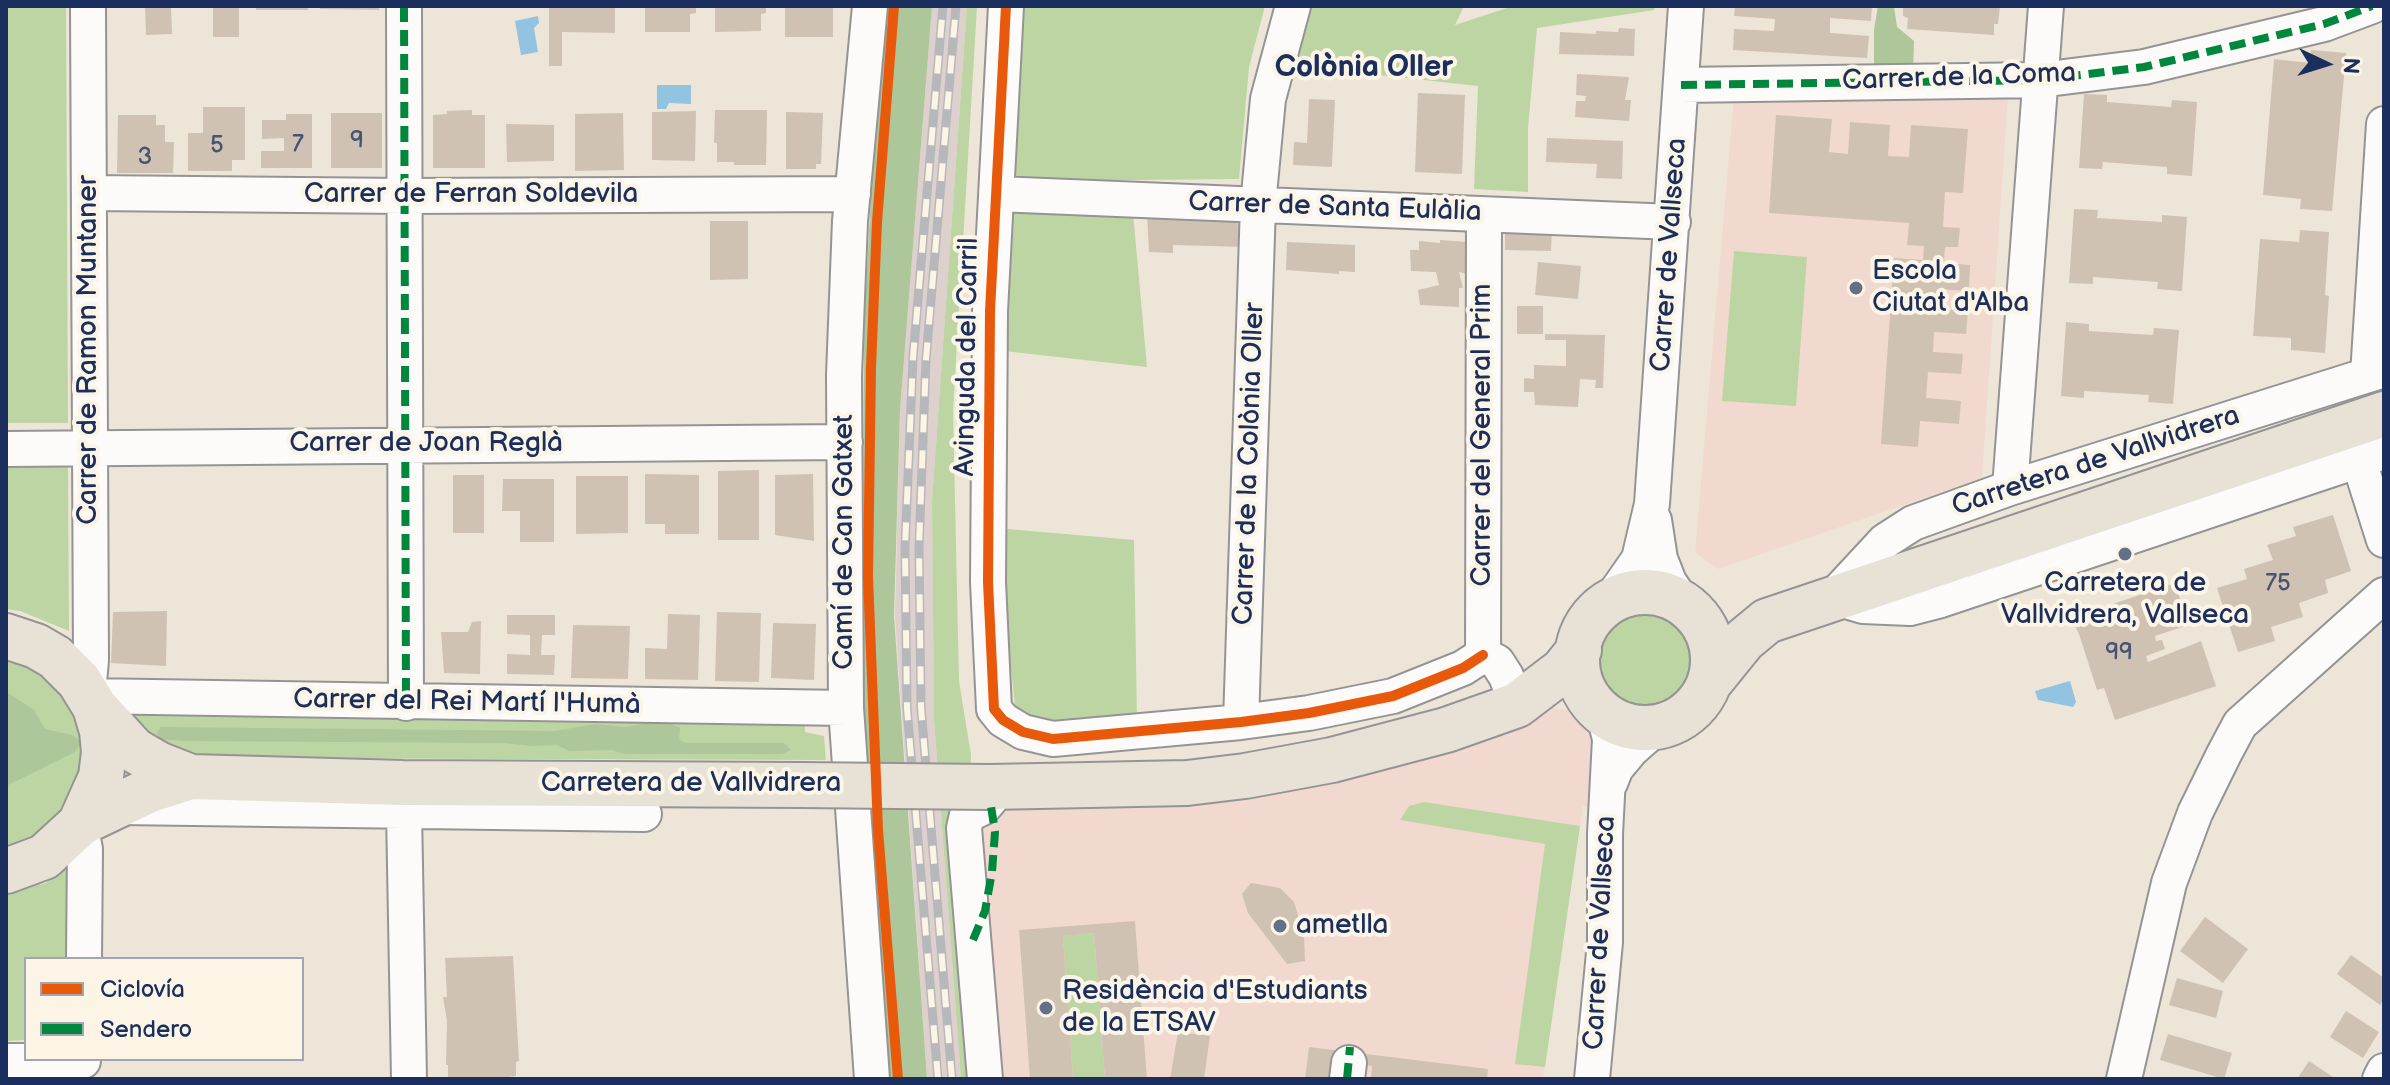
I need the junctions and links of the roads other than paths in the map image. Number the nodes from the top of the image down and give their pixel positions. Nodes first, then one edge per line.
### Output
1 (88, 6) edge
2 (404, 6) edge
3 (870, 6) edge
4 (1006, 6) edge
5 (1293, 6) edge
6 (1686, 6) edge
7 (2046, 6) edge
8 (2372, 6) edge
9 (2040, 80) junction
10 (1681, 85) junction
11 (2384, 124) edge
12 (89, 193) junction
13 (853, 194) junction
14 (997, 194) junction
15 (405, 196) junction
16 (1258, 205) junction
17 (1484, 215) junction
18 (1673, 222) junction
19 (2379, 386) edge
20 (845, 442) junction
21 (406, 444) junction
22 (90, 448) junction
23 (6, 449) edge
24 (2372, 456) edge
25 (2010, 488) junction
26 (1652, 504) junction
27 (2384, 540) edge
28 (2384, 595) edge
29 (1833, 597) junction
30 (1609, 602) junction
31 (1689, 608) junction
32 (1767, 621) junction
33 (6, 636) edge
34 (1579, 650) junction
35 (1483, 655) junction
36 (1710, 682) junction
37 (91, 699) junction
38 (406, 703) junction
39 (1517, 705) junction
40 (846, 708) junction
41 (1601, 711) junction
42 (1241, 722) junction
43 (1666, 725) junction
44 (191, 777) junction
45 (990, 787) junction
46 (1608, 787) junction
47 (404, 812) junction
48 (644, 814) dead end
49 (91, 818) junction
50 (6, 871) edge
51 (84, 957) edge
52 (6, 1061) edge
53 (83, 1066) edge
54 (2384, 1071) edge
55 (409, 1079) edge
56 (872, 1079) edge
57 (985, 1079) edge
58 (1592, 1079) edge
59 (2124, 1079) edge
60 (2380, 1079) edge

1 - 12 street, Carrer de Ramon Muntaner
2 - 15 street
3 - 13 street, Camí de Can Gatxet
4 - 14 street, Avinguda del Carril
5 - 16 street, Carrer de la Colònia Oller
6 - 10 street, Carrer de Vallseca
7 - 9 street
8 - 9 street, Carrer de la Coma
9 - 10 street, Carrer de la Coma
9 - 25 street
10 - 18 street, Carrer de Vallseca
11 - 19 street
12 - 15 street, Carrer de Ferran Soldevila
12 - 22 street, Carrer de Ramon Muntaner
13 - 15 street, Carrer de Ferran Soldevila
13 - 20 street, Camí de Can Gatxet
14 - 16 street, Carrer de Santa Eulàlia
14 - 42 street, Avinguda del Carril
15 - 21 street
16 - 17 street, Carrer de Santa Eulàlia
16 - 42 street, Carrer de la Colònia Oller
17 - 18 street, Carrer de Santa Eulàlia
17 - 35 street, Carrer del General Prim
18 - 26 street, Carrer de Vallseca
19 - 25 street, Carretera de Vallvidrera
19 - 29 main road, Carretera de Vallvidrera
20 - 21 street, Carrer de Joan Reglà
20 - 40 street, Camí de Can Gatxet
21 - 22 street, Carrer de Joan Reglà
21 - 38 street
22 - 23 street, Carrer de Joan Reglà
22 - 37 street, Carrer de Ramon Muntaner
24 - 27 street
24 - 29 street
25 - 29 street, Carretera de Vallvidrera
26 - 30 street
26 - 31 street
28 - 59 street
29 - 32 main road, Carretera de Vallvidrera
30 - 31 main road
30 - 34 main road
31 - 32 main road, Carretera de Vallvidrera
31 - 36 main road
32 - 36 main road, Carretera de Vallvidrera
33 - 37 main road, Carretera de Vallvidrera
34 - 39 main road, Carretera de Vallvidrera
34 - 41 main road
35 - 39 street
35 - 42 street
36 - 43 main road
37 - 38 street, Carrer del Rei Martí l'Humà
37 - 44 main road, Carretera de Vallvidrera
37 - 49 main road
38 - 40 street, Carrer del Rei Martí l'Humà
39 - 41 main road, Carretera de Vallvidrera
39 - 45 main road, Carretera de Vallvidrera
40 - 56 street, Camí de Can Gatxet
41 - 43 main road
41 - 46 street, Carrer de Vallseca
43 - 46 street, Carrer de Vallseca
44 - 45 main road, Carretera de Vallvidrera, bridge
44 - 49 main road, Carretera de Vallvidrera
45 - 57 street
46 - 58 street, Carrer de Vallseca
47 - 48 street
47 - 49 street
47 - 55 street
49 - 50 main road
49 - 51 street
52 - 53 street
54 - 60 street

